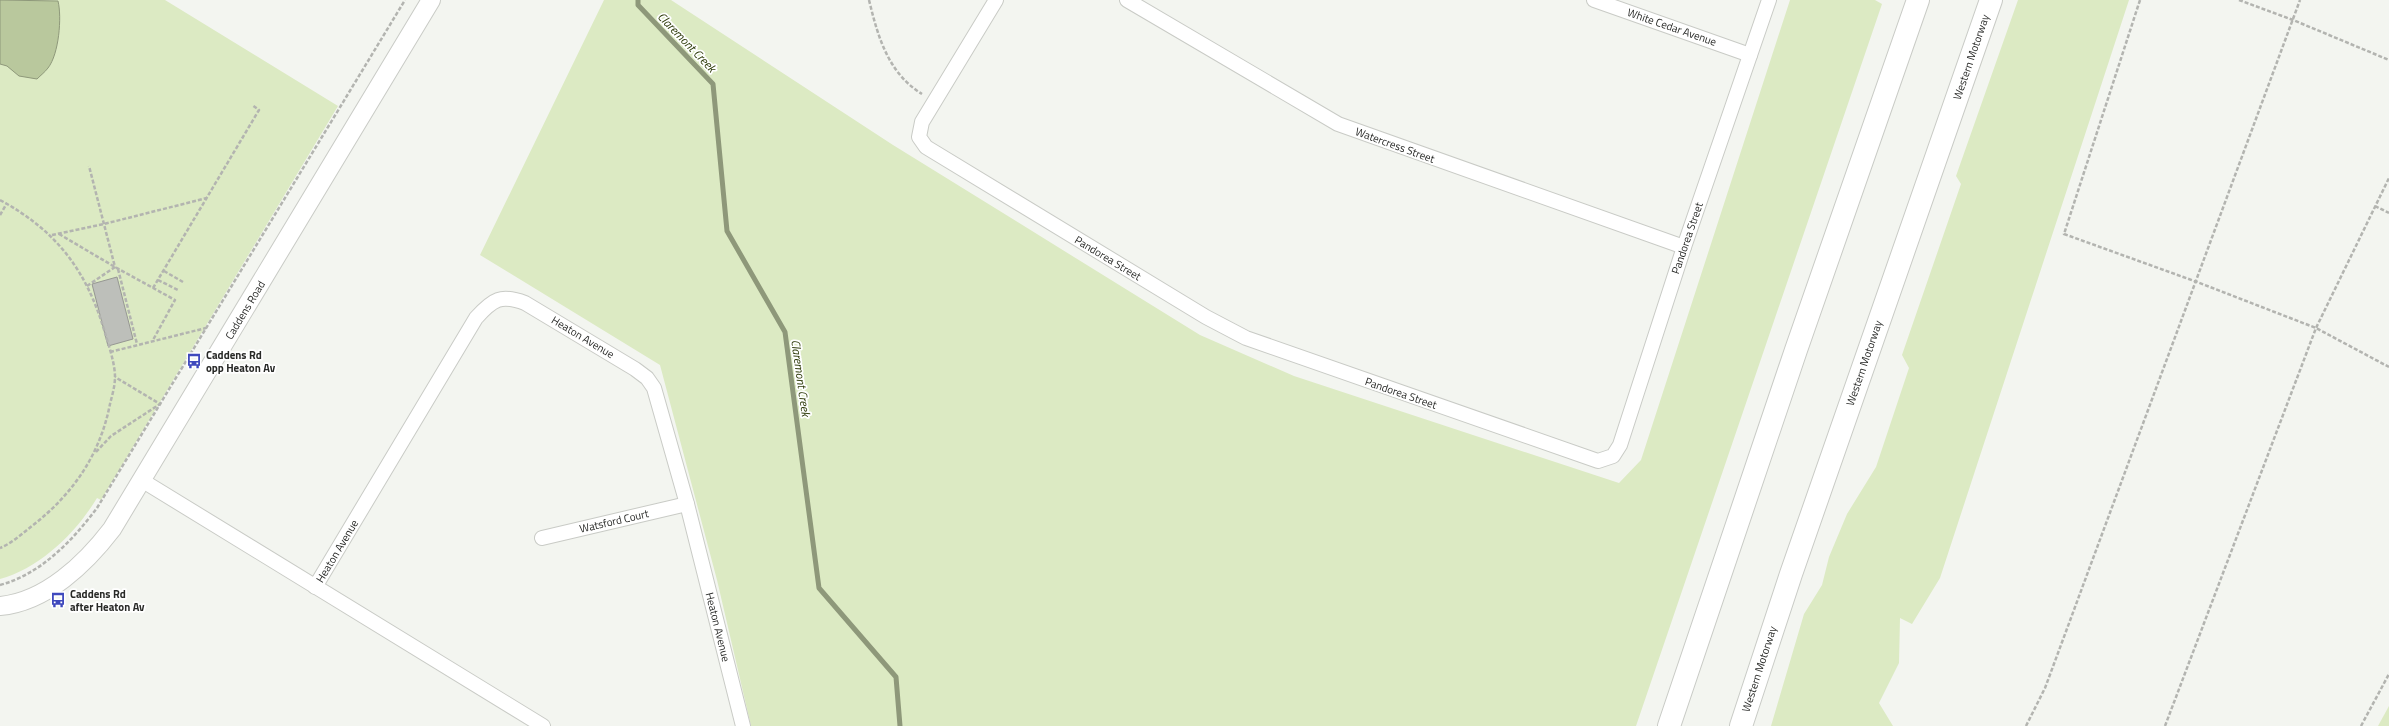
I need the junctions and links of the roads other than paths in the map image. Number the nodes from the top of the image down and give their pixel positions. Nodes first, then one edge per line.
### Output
1 (431, 0) edge
2 (996, 0) edge
3 (1127, 0) edge
4 (1594, 0) edge
5 (1769, 0) edge
6 (1918, 0) edge
7 (1991, 0) edge
8 (1750, 55) junction
9 (1684, 247) junction
10 (143, 481) junction
11 (687, 504) junction
12 (542, 538) dead end
13 (315, 586) junction
14 (32, 597) junction
15 (0, 606) edge
16 (0, 617) edge
17 (543, 726) edge
18 (743, 726) edge
19 (1669, 726) edge
20 (1740, 726) edge

1 - 10 street, Caddens Road
2 - 9 street, Pandorea Street
3 - 9 street, Watercress Street
4 - 8 street, White Cedar Avenue
5 - 8 street, Pandorea Street
6 - 19 highway
7 - 20 highway, Western Motorway
8 - 9 street, Pandorea Street
10 - 13 street, Heaton Avenue
10 - 14 street, Caddens Road
11 - 12 street, Watsford Court
11 - 13 street, Heaton Avenue
11 - 18 street, Heaton Avenue
13 - 17 street, Heaton Avenue
14 - 15 street, Caddens Road
14 - 16 street, Caddens Road

